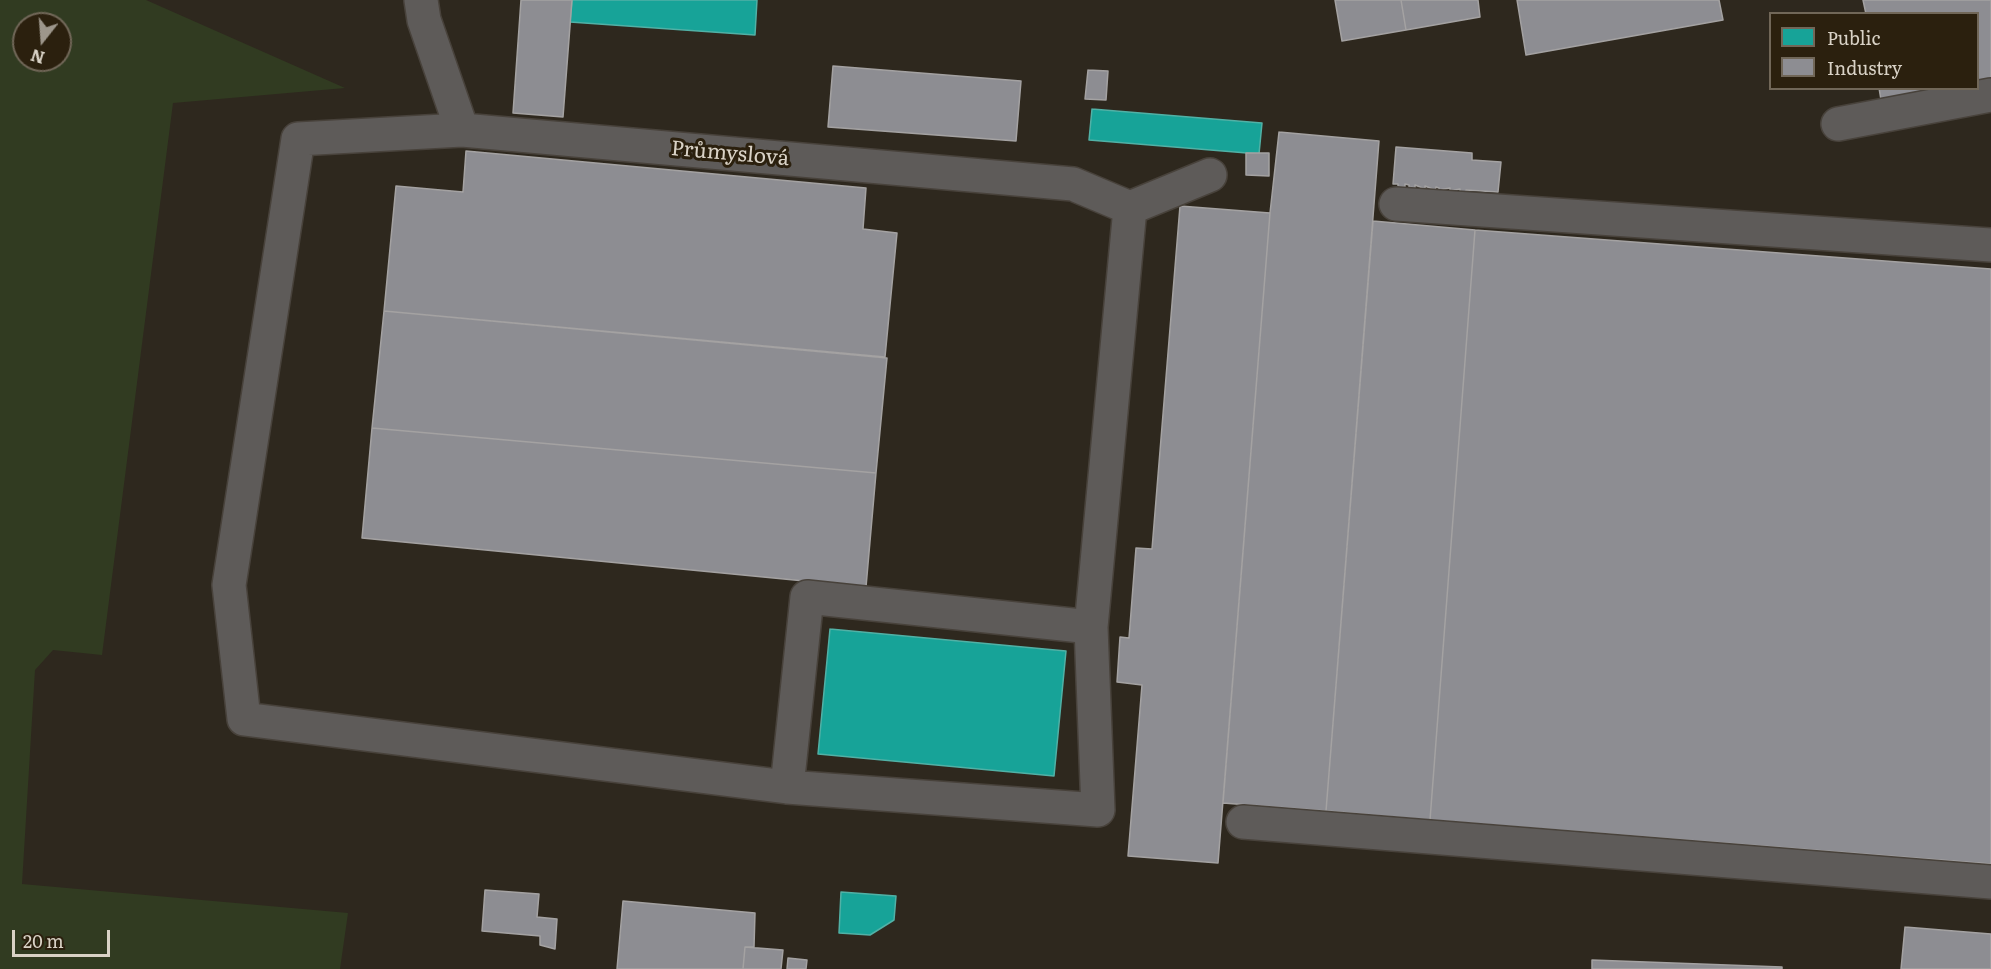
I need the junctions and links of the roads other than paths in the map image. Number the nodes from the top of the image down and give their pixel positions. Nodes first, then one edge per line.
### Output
1 (421, 0) edge
2 (1991, 95) edge
3 (1838, 124) dead end
4 (462, 130) junction
5 (1210, 175) dead end
6 (1396, 204) dead end
7 (1130, 207) junction
8 (1991, 245) edge
9 (1091, 627) junction
10 (787, 787) junction
11 (1243, 822) dead end
12 (1991, 882) edge

1 - 4 lane
2 - 3 lane
4 - 7 lane, Průmyslová
4 - 10 lane, Průmyslová
5 - 7 lane
6 - 8 lane
7 - 9 lane
9 - 10 lane
9 - 10 lane
11 - 12 lane

